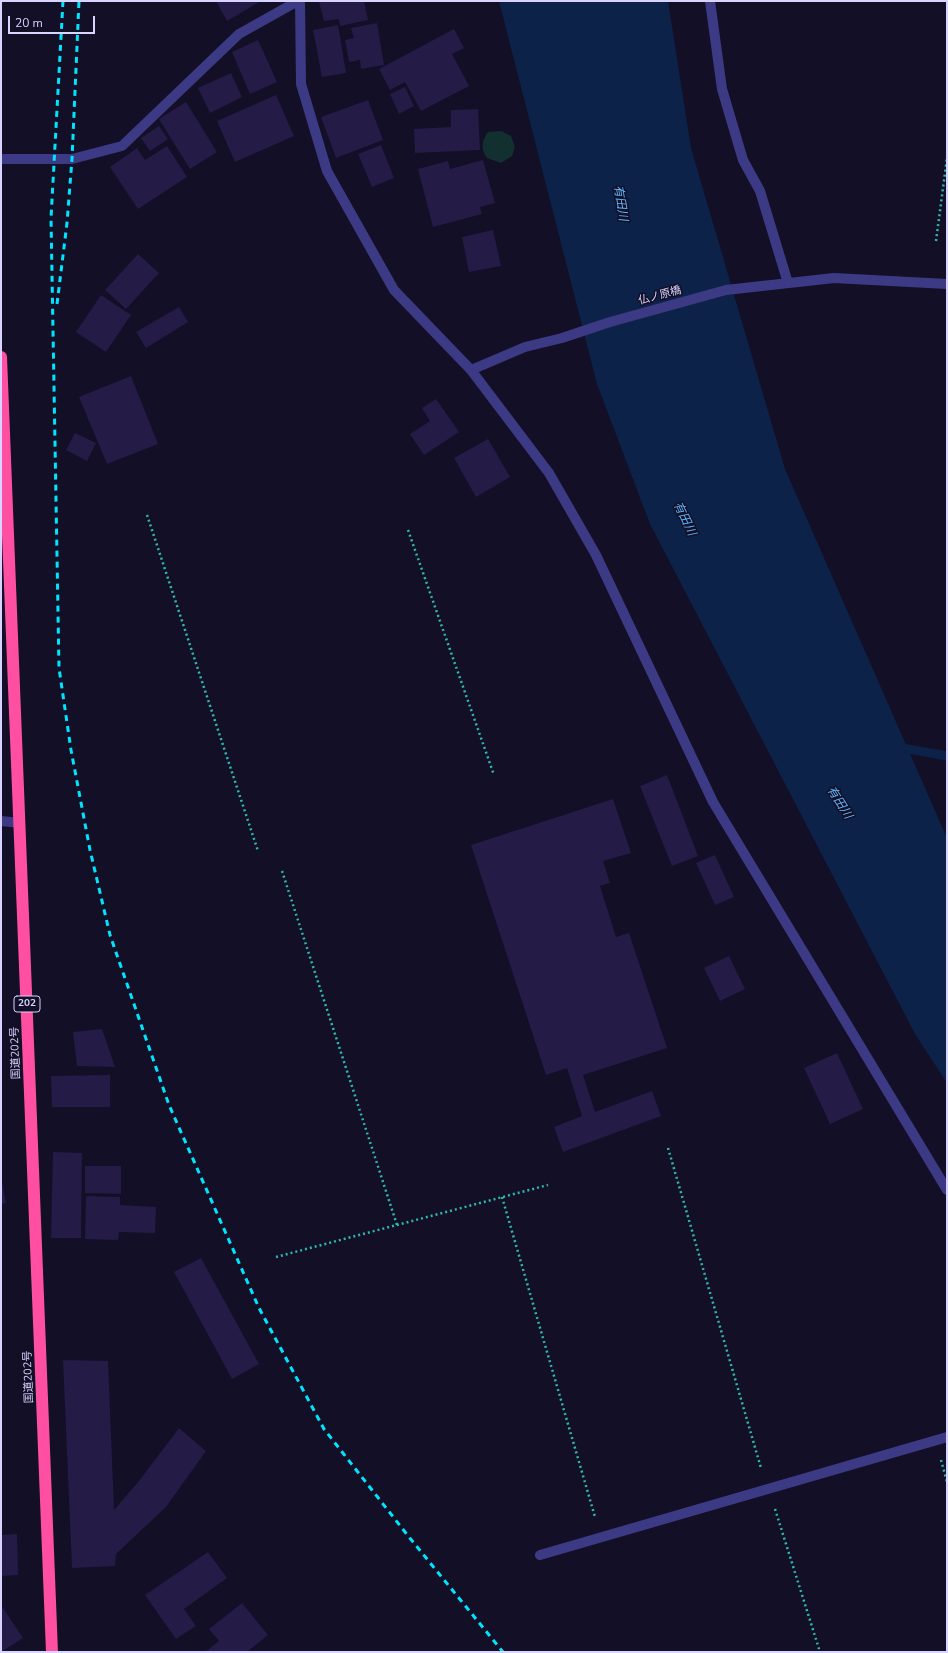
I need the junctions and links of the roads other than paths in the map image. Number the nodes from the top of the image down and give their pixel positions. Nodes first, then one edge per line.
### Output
1 (299, 1) edge
2 (710, 1) edge
3 (1, 159) edge
4 (788, 283) junction
5 (947, 284) edge
6 (1, 357) edge
7 (470, 370) junction
8 (1, 821) edge
9 (20, 823) junction
10 (947, 1190) edge
11 (947, 1437) edge
12 (540, 1555) dead end
13 (52, 1652) edge

1 - 3 street
1 - 7 street
2 - 4 street
4 - 5 street, 仏ノ原橋
4 - 7 street, 仏ノ原橋
6 - 9 highway, 国道202号 / 202
7 - 10 street
8 - 9 street
9 - 13 highway, 国道202号 / 202
11 - 12 street

